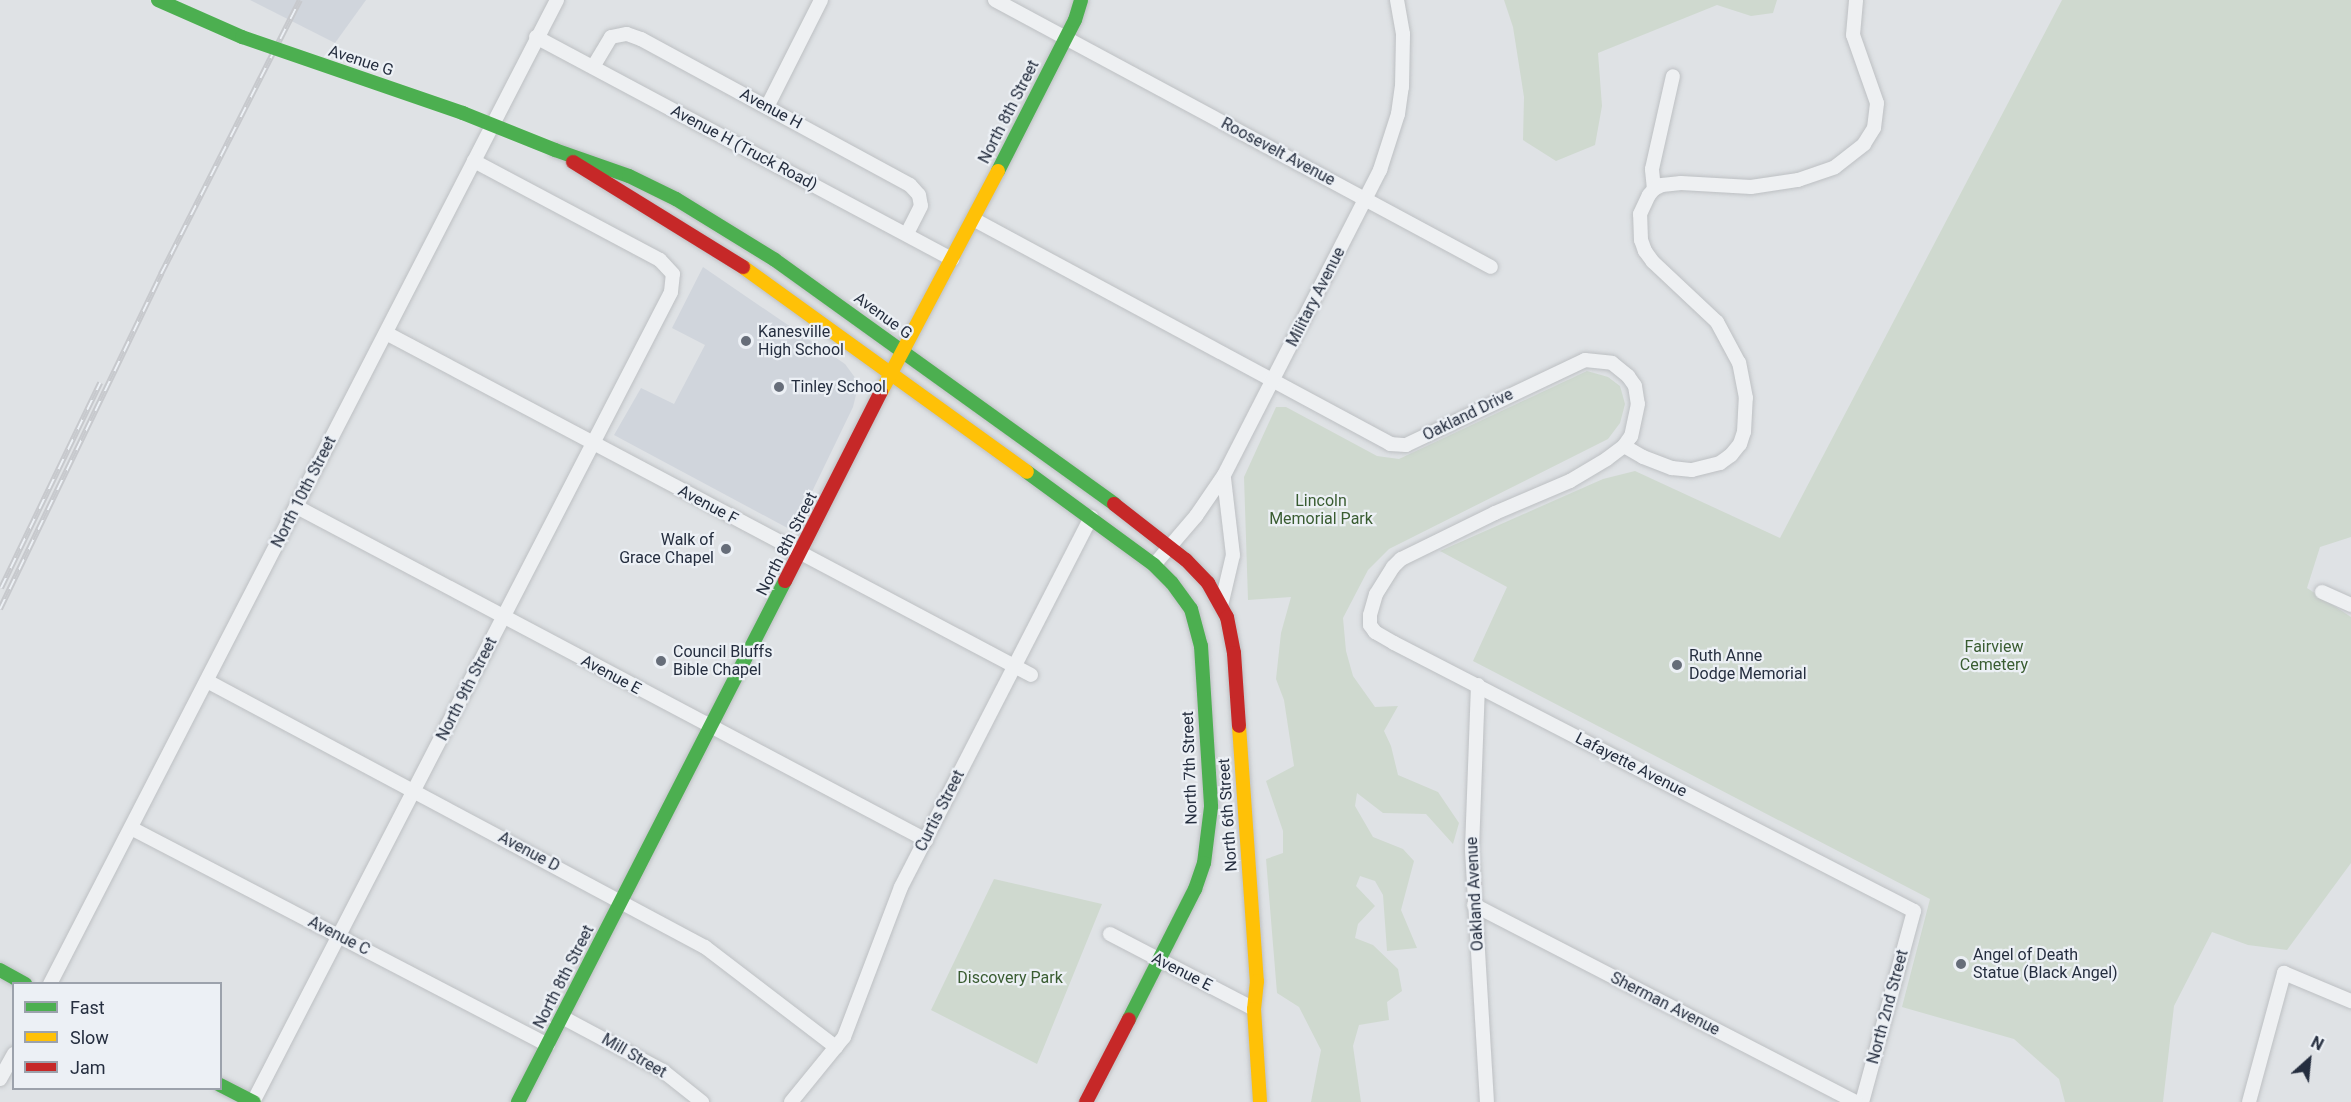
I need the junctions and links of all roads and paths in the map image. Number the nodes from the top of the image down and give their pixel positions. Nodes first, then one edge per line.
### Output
1 (158, 0) edge
2 (556, 0) edge
3 (821, 0) edge
4 (995, 0) edge
5 (1081, 0) edge
6 (1397, 0) edge
7 (1856, 0) edge
8 (536, 38) junction
9 (1065, 38) junction
10 (592, 67) junction
11 (1673, 76) dead end
12 (767, 107) junction
13 (555, 150) junction
14 (474, 161) junction
15 (1654, 189) junction
16 (1366, 200) junction
17 (973, 219) junction
18 (907, 234) junction
19 (952, 259) junction
20 (1491, 267) dead end
21 (386, 333) junction
22 (902, 351) junction
23 (891, 372) junction
24 (1273, 381) junction
25 (594, 444) junction
26 (1624, 446) junction
27 (1224, 475) junction
28 (297, 507) junction
29 (1091, 517) junction
30 (1170, 547) junction
31 (801, 554) junction
32 (1154, 565) junction
33 (2322, 592) dead end
34 (2351, 604) edge
35 (1221, 606) junction
36 (504, 618) junction
37 (1013, 666) junction
38 (1031, 675) dead end
39 (207, 681) junction
40 (1478, 685) junction
41 (711, 728) junction
42 (414, 791) junction
43 (131, 828) junction
44 (926, 840) junction
45 (622, 902) junction
46 (1474, 905) junction
47 (1914, 912) joint
48 (1110, 934) dead end
49 (339, 936) junction
50 (1158, 960) junction
51 (0, 970) edge
52 (21, 982) edge
53 (51, 982) edge
54 (2351, 1001) edge
55 (1254, 1009) junction
56 (562, 1017) junction
57 (548, 1045) junction
58 (836, 1047) junction
59 (12, 1058) edge
60 (0, 1079) edge
61 (222, 1086) edge
62 (253, 1102) edge
63 (518, 1102) edge
64 (702, 1102) edge
65 (791, 1102) edge
66 (1086, 1102) edge
67 (1260, 1102) edge
68 (1487, 1102) edge
69 (1855, 1102) edge
70 (1862, 1102) edge
71 (2249, 1102) edge

1 - 13 street, Avenue G, bridge
2 - 8 street, North 10th Street
3 - 12 street
4 - 9 street, Roosevelt Avenue
5 - 9 street, North 8th Street
6 - 16 street, Military Avenue
7 - 15 street
8 - 10 street, Avenue H (Truck Road)
8 - 14 street, North 10th Street
9 - 16 street, Roosevelt Avenue
9 - 17 street, North 8th Street
10 - 12 street, Avenue H
10 - 18 street, Avenue H (Truck Road)
11 - 15 street
12 - 18 street, Avenue H
13 - 22 street, Avenue G
13 - 23 street, Avenue G
14 - 21 street, North 10th Street
14 - 25 street, North 9th Street
15 - 26 street
16 - 20 street, Roosevelt Avenue
16 - 24 street, Military Avenue
17 - 19 street, North 8th Street
17 - 24 street, Oakland Drive
18 - 19 street, Avenue H (Truck Road)
19 - 22 street, North 8th Street
21 - 25 street, Avenue F
21 - 28 street, North 10th Street
22 - 23 street, North 8th Street
22 - 30 street, Avenue G
23 - 29 street, Avenue G
23 - 31 street, North 8th Street
24 - 26 street, Oakland Drive
24 - 27 street, Military Avenue
25 - 31 street, Avenue F
25 - 36 street, North 9th Street
26 - 40 street, Lafayette Avenue
27 - 30 street, Military Avenue
27 - 35 street
28 - 36 street, Avenue E
28 - 39 street, North 10th Street
29 - 32 street, Avenue G
29 - 37 street, Curtis Street
30 - 32 street, Military Avenue
30 - 35 street, North 6th Street
31 - 37 street, Avenue F
31 - 41 street, North 8th Street
32 - 50 street, North 7th Street
33 - 34 street
35 - 55 street, North 6th Street
36 - 41 street, Avenue E
36 - 42 street, North 9th Street
37 - 38 street, Avenue F
37 - 44 street, Curtis Street
39 - 42 street, Avenue D
39 - 43 street, North 10th Street
40 - 46 street, Oakland Avenue
40 - 47 street, Lafayette Avenue
41 - 44 street, Avenue E
41 - 45 street, North 8th Street
42 - 45 street, Avenue D
42 - 49 street, North 9th Street
43 - 49 street, Avenue C
43 - 53 street, North 10th Street
44 - 58 street, Curtis Street
45 - 56 street, North 8th Street
45 - 58 street, Avenue D
46 - 68 street, Oakland Avenue
46 - 69 street, Sherman Avenue
47 - 70 street, North 2nd Street
48 - 50 street, Avenue E
49 - 57 street, Avenue C
49 - 62 street, North 9th Street
50 - 55 street, Avenue E
50 - 66 street, North 7th Street
51 - 52 street
54 - 71 street
55 - 67 street, North 6th Street
56 - 57 street, North 8th Street
56 - 64 street, Mill Street
57 - 63 street, North 8th Street
58 - 65 street, Curtis Street
59 - 60 street
61 - 62 street

